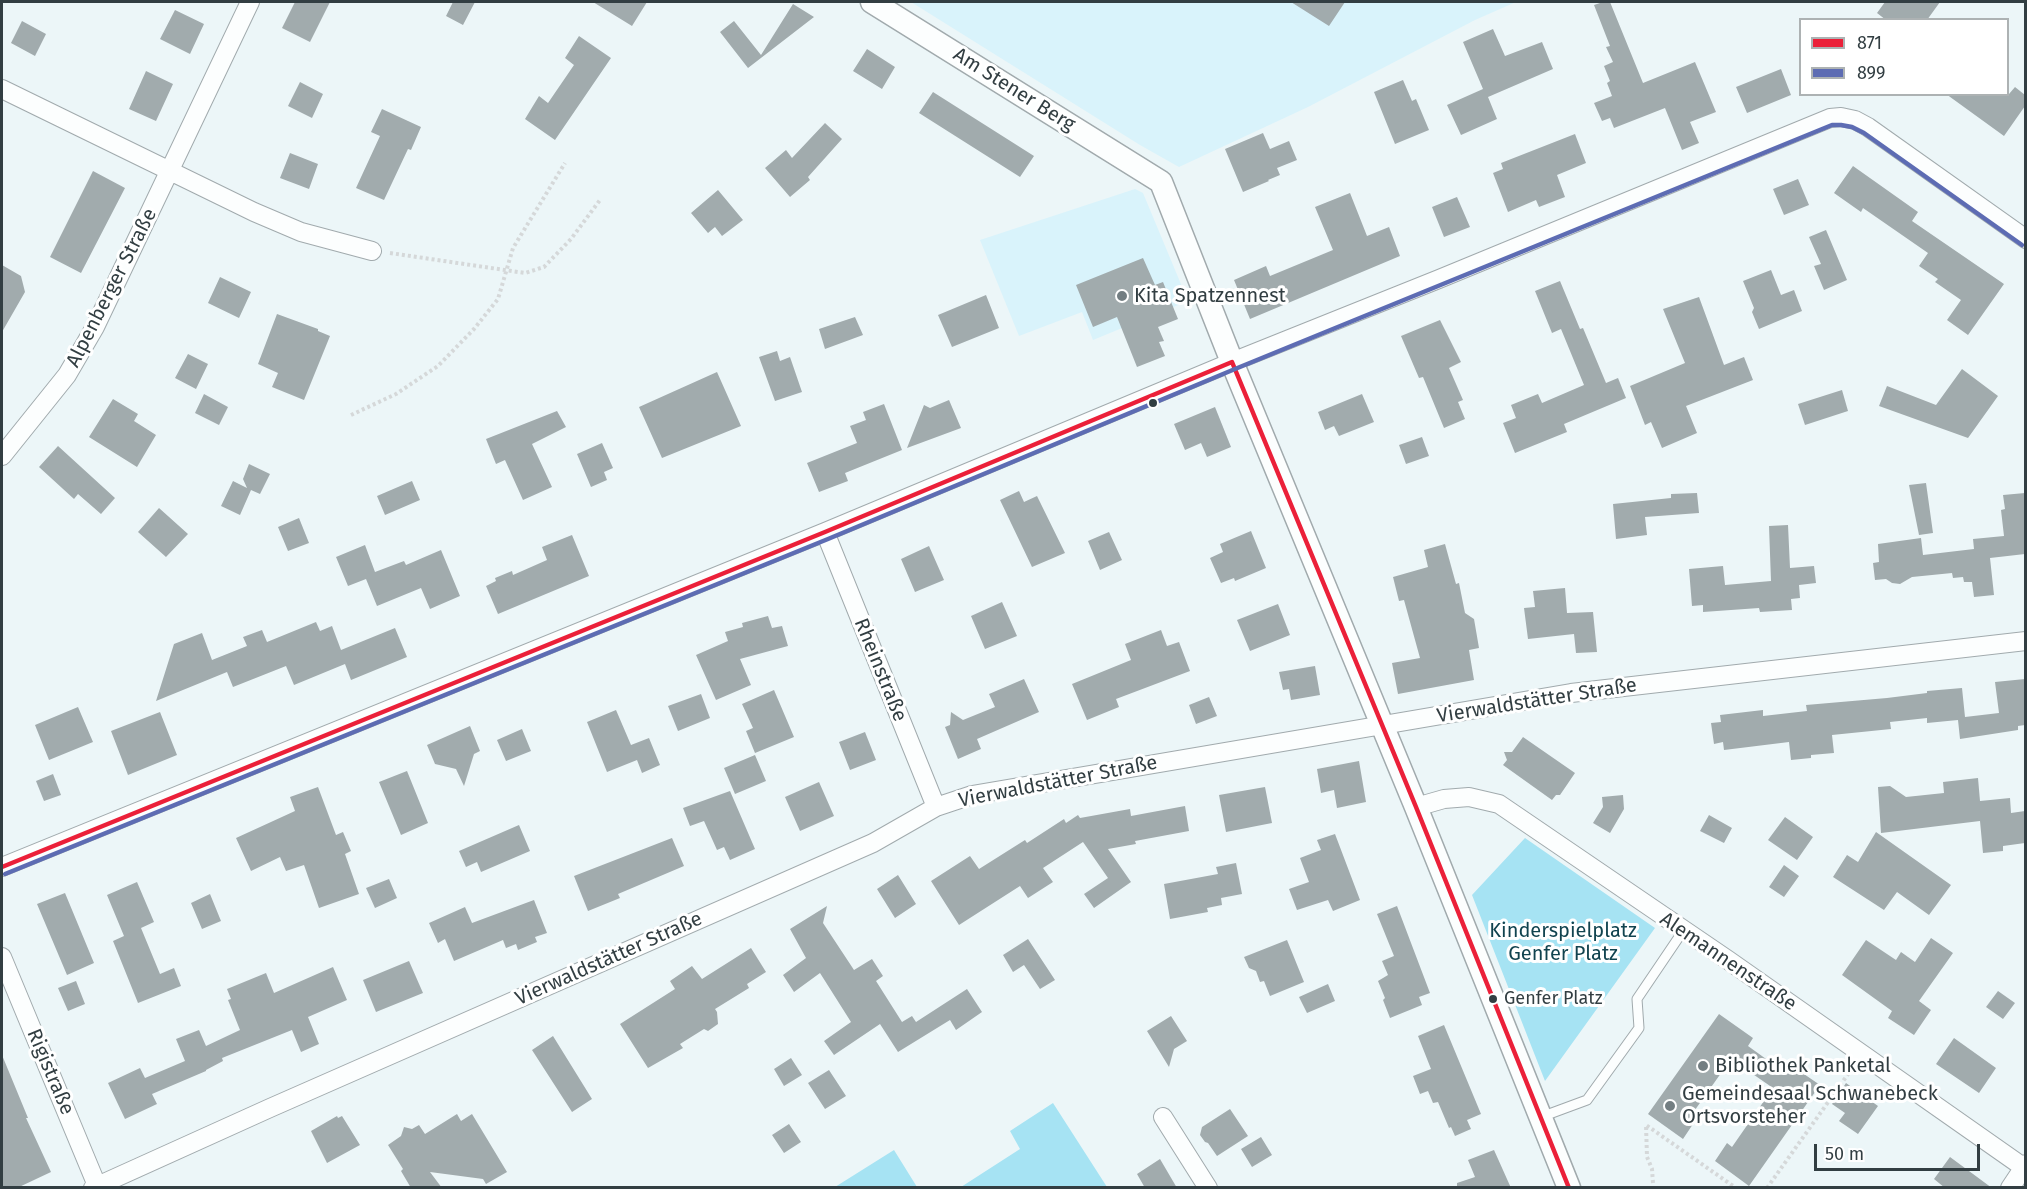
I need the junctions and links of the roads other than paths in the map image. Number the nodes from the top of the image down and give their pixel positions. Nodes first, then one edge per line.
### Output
1 (250, 2) edge
2 (872, 2) edge
3 (2, 89) edge
4 (170, 171) junction
5 (2025, 239) edge
6 (372, 251) road end
7 (1232, 362) junction
8 (2, 456) edge
9 (825, 532) junction
10 (2025, 641) edge
11 (1382, 726) junction
12 (936, 807) junction
13 (1416, 807) junction
14 (2, 867) edge
15 (1683, 931) junction
16 (2, 957) edge
17 (1163, 1117) dead end
18 (1540, 1118) junction
19 (2025, 1167) edge
20 (96, 1187) edge
21 (1208, 1188) edge
22 (1569, 1188) edge
23 (2010, 1188) edge

1 - 4 street, Alpenberger Straße
2 - 7 street, Am Stener Berg
3 - 4 street
4 - 6 street
4 - 8 street, Alpenberger Straße
5 - 7 street
7 - 9 street
7 - 11 street
9 - 12 street, Rheinstraße
9 - 14 street
10 - 11 street, Vierwaldstätter Straße
11 - 12 street, Vierwaldstätter Straße
11 - 13 street
12 - 20 street, Vierwaldstätter Straße
13 - 15 street, Alemannenstraße
13 - 18 street
15 - 18 lane
15 - 19 street, Alemannenstraße
16 - 20 street, Rigistraße
17 - 21 street
18 - 22 street
19 - 23 street

